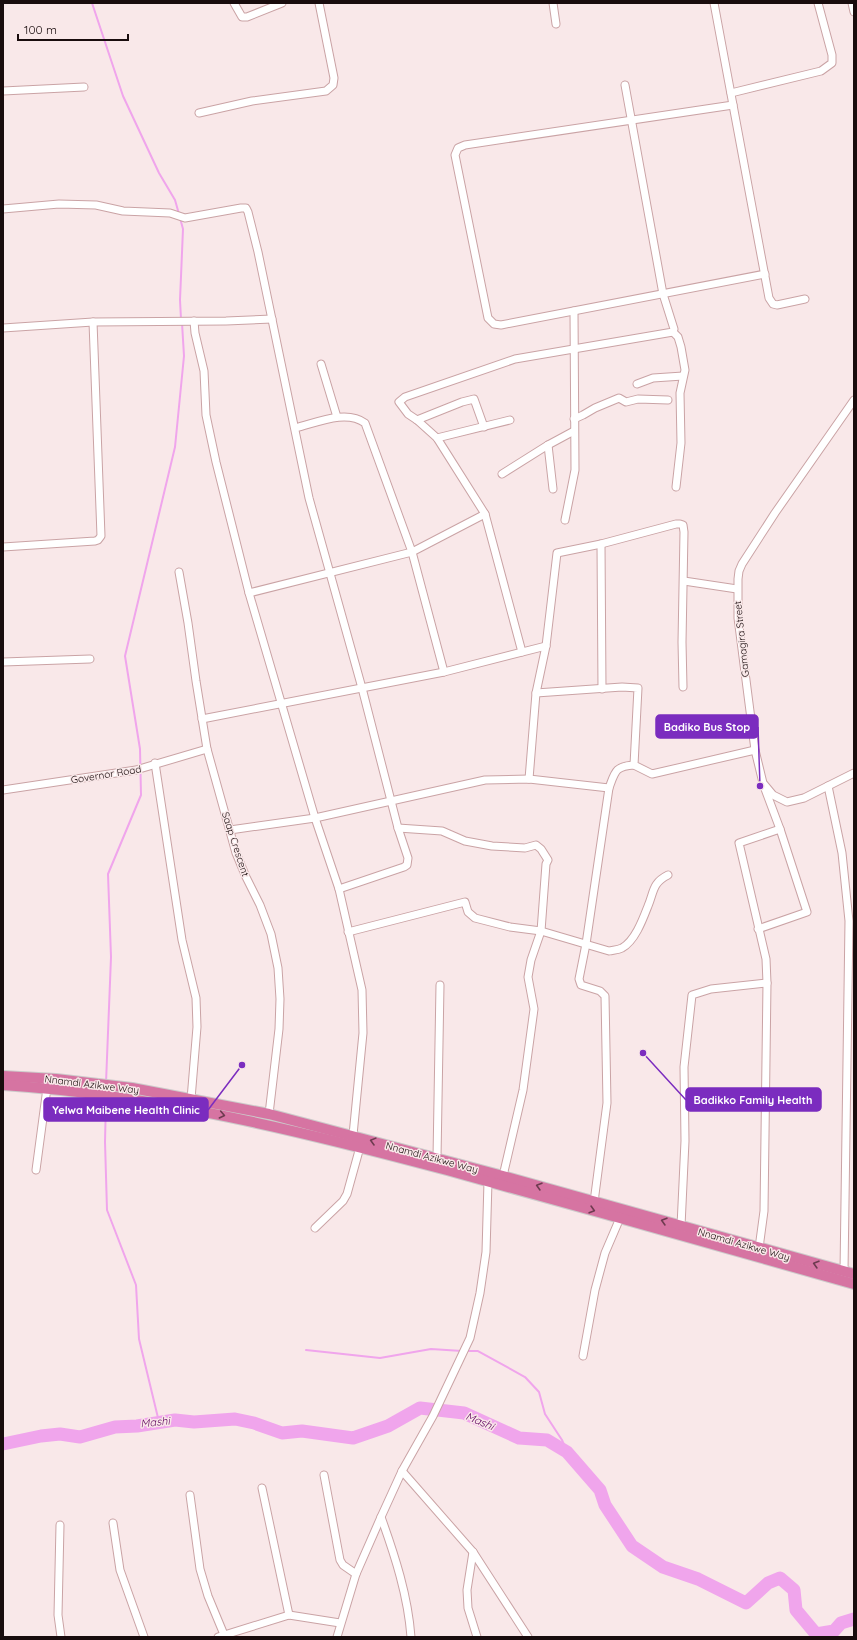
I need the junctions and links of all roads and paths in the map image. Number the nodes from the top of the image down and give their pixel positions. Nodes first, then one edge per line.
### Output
1 (234, 3) edge
2 (282, 3) edge
3 (319, 3) edge
4 (553, 3) edge
5 (714, 3) edge
6 (818, 3) edge
7 (852, 3) edge
8 (854, 12) edge
9 (556, 24) dead end
10 (625, 85) dead end
11 (84, 87) dead end
12 (3, 91) edge
13 (731, 93) junction
14 (733, 105) junction
15 (199, 113) dead end
16 (630, 119) junction
17 (3, 209) edge
18 (765, 274) junction
19 (663, 294) junction
20 (805, 299) dead end
21 (574, 310) junction
22 (272, 319) junction
23 (192, 321) junction
24 (93, 322) junction
25 (3, 328) edge
26 (674, 332) junction
27 (575, 349) junction
28 (321, 364) dead end
29 (683, 376) junction
30 (637, 384) dead end
31 (668, 400) dead end
32 (854, 400) edge
33 (337, 418) junction
34 (574, 419) junction
35 (417, 420) junction
36 (510, 420) dead end
37 (484, 427) junction
38 (295, 428) junction
39 (574, 430) junction
40 (437, 438) junction
41 (548, 445) junction
42 (502, 474) dead end
43 (676, 487) dead end
44 (553, 489) dead end
45 (485, 514) junction
46 (565, 520) dead end
47 (602, 544) junction
48 (3, 547) edge
49 (412, 552) junction
50 (179, 572) dead end
51 (330, 574) junction
52 (684, 581) junction
53 (737, 590) junction
54 (249, 593) junction
55 (546, 646) junction
56 (522, 652) junction
57 (90, 660) dead end
58 (3, 662) edge
59 (444, 672) junction
60 (683, 687) dead end
61 (362, 688) junction
62 (602, 689) junction
63 (536, 693) junction
64 (283, 705) junction
65 (202, 719) junction
66 (207, 750) junction
67 (754, 750) junction
68 (155, 763) junction
69 (634, 765) junction
70 (854, 773) edge
71 (529, 779) junction
72 (763, 783) junction
73 (828, 786) junction
74 (609, 788) junction
75 (3, 790) edge
76 (392, 801) junction
77 (315, 818) junction
78 (398, 828) junction
79 (780, 829) junction
80 (230, 830) junction
81 (668, 875) dead end
82 (339, 889) junction
83 (758, 929) junction
84 (541, 931) junction
85 (348, 932) junction
86 (586, 944) junction
87 (767, 984) junction
88 (440, 985) dead end
89 (851, 1000) edge
90 (3, 1076) edge
91 (3, 1085) edge
92 (47, 1088) junction
93 (191, 1099) junction
94 (269, 1114) junction
95 (353, 1136) junction
96 (360, 1147) junction
97 (437, 1158) junction
98 (36, 1170) dead end
99 (503, 1176) junction
100 (488, 1181) junction
101 (594, 1202) junction
102 (620, 1218) junction
103 (682, 1226) junction
104 (315, 1228) dead end
105 (759, 1248) junction
106 (844, 1272) junction
107 (854, 1274) edge
108 (854, 1284) edge
109 (583, 1356) dead end
110 (402, 1471) junction
111 (324, 1475) dead end
112 (262, 1488) dead end
113 (190, 1495) dead end
114 (381, 1517) junction
115 (113, 1522) dead end
116 (60, 1525) dead end
117 (473, 1552) junction
118 (356, 1574) junction
119 (289, 1615) junction
120 (340, 1623) junction
121 (223, 1636) edge
122 (61, 1637) edge
123 (144, 1637) edge
124 (337, 1637) edge
125 (411, 1637) edge
126 (477, 1637) edge
127 (528, 1637) edge

1 - 2 street
3 - 15 street
4 - 9 street
5 - 13 street
6 - 13 street
7 - 8 street
10 - 16 street
11 - 12 street
13 - 14 street
14 - 16 street
14 - 18 street
16 - 19 street
16 - 21 street
17 - 22 street
18 - 19 street
18 - 20 street
19 - 21 street
19 - 26 street
21 - 27 street
22 - 23 street
22 - 38 street
23 - 24 street
23 - 54 street
24 - 25 street
24 - 48 street
26 - 27 street
26 - 29 street
27 - 34 street
27 - 35 street
28 - 33 street
29 - 30 street
29 - 43 street
31 - 34 street
32 - 53 street, Gamagira Street
33 - 38 street
33 - 49 street
34 - 39 street
35 - 37 street
35 - 40 street
36 - 37 street
37 - 40 street
38 - 51 street
39 - 41 street
39 - 46 street
40 - 45 street
41 - 42 street
41 - 44 street
45 - 49 street
45 - 56 street
47 - 52 street
47 - 55 street
47 - 62 street
49 - 51 street
49 - 59 street
50 - 65 street, Saap Crescent
51 - 54 street
51 - 61 street
52 - 53 street
52 - 60 street
53 - 67 street, Gamagira Street
54 - 64 street
55 - 56 street
55 - 63 street
56 - 59 street
57 - 58 street
59 - 61 street
61 - 64 street
61 - 76 street
62 - 63 street
62 - 69 street
63 - 71 street
64 - 65 street
64 - 77 street
65 - 66 street, Saap Crescent
66 - 68 street, Governor Road
66 - 80 street, Saap Crescent
67 - 69 street
67 - 72 street, Gamagira Street
68 - 75 street, Governor Road
68 - 93 street
69 - 74 street
70 - 73 street, Gamagira Street
71 - 74 street
71 - 76 street
72 - 73 street, Gamagira Street
72 - 79 street
73 - 89 street
74 - 86 street
76 - 77 street
76 - 78 street
77 - 80 street
77 - 82 street
78 - 82 street
78 - 84 street
79 - 83 street
79 - 83 street
80 - 94 street, Saap Crescent
81 - 86 street
82 - 85 street
83 - 87 street
84 - 85 street
84 - 86 street
84 - 99 street
85 - 95 street
86 - 101 street
87 - 103 street
87 - 105 street
88 - 97 street
89 - 106 street
90 - 93 highway, Nnamdi Azikwe Way
91 - 92 highway, Nnamdi Azikwe Way
92 -> 96 highway, Nnamdi Azikwe Way
92 - 98 street
93 - 94 highway, Nnamdi Azikwe Way
94 - 95 highway, Nnamdi Azikwe Way
97 -> 95 highway, Nnamdi Azikwe Way
96 - 100 highway, Nnamdi Azikwe Way
96 - 104 street
97 - 99 highway, Nnamdi Azikwe Way
101 -> 99 highway, Nnamdi Azikwe Way
100 -> 102 highway, Nnamdi Azikwe Way
100 - 110 street
103 -> 101 highway, Nnamdi Azikwe Way
102 - 108 highway, Nnamdi Azikwe Way
102 - 109 street
103 - 105 highway, Nnamdi Azikwe Way
106 -> 105 highway, Nnamdi Azikwe Way
106 - 107 highway, Nnamdi Azikwe Way
110 - 114 street
110 - 117 street
111 - 118 street
112 - 119 street
113 - 121 street
114 - 118 street
114 - 125 street
115 - 123 street
116 - 122 street
117 - 126 street
117 - 127 street
118 - 120 street
119 - 120 street
119 - 121 street
120 - 124 street

